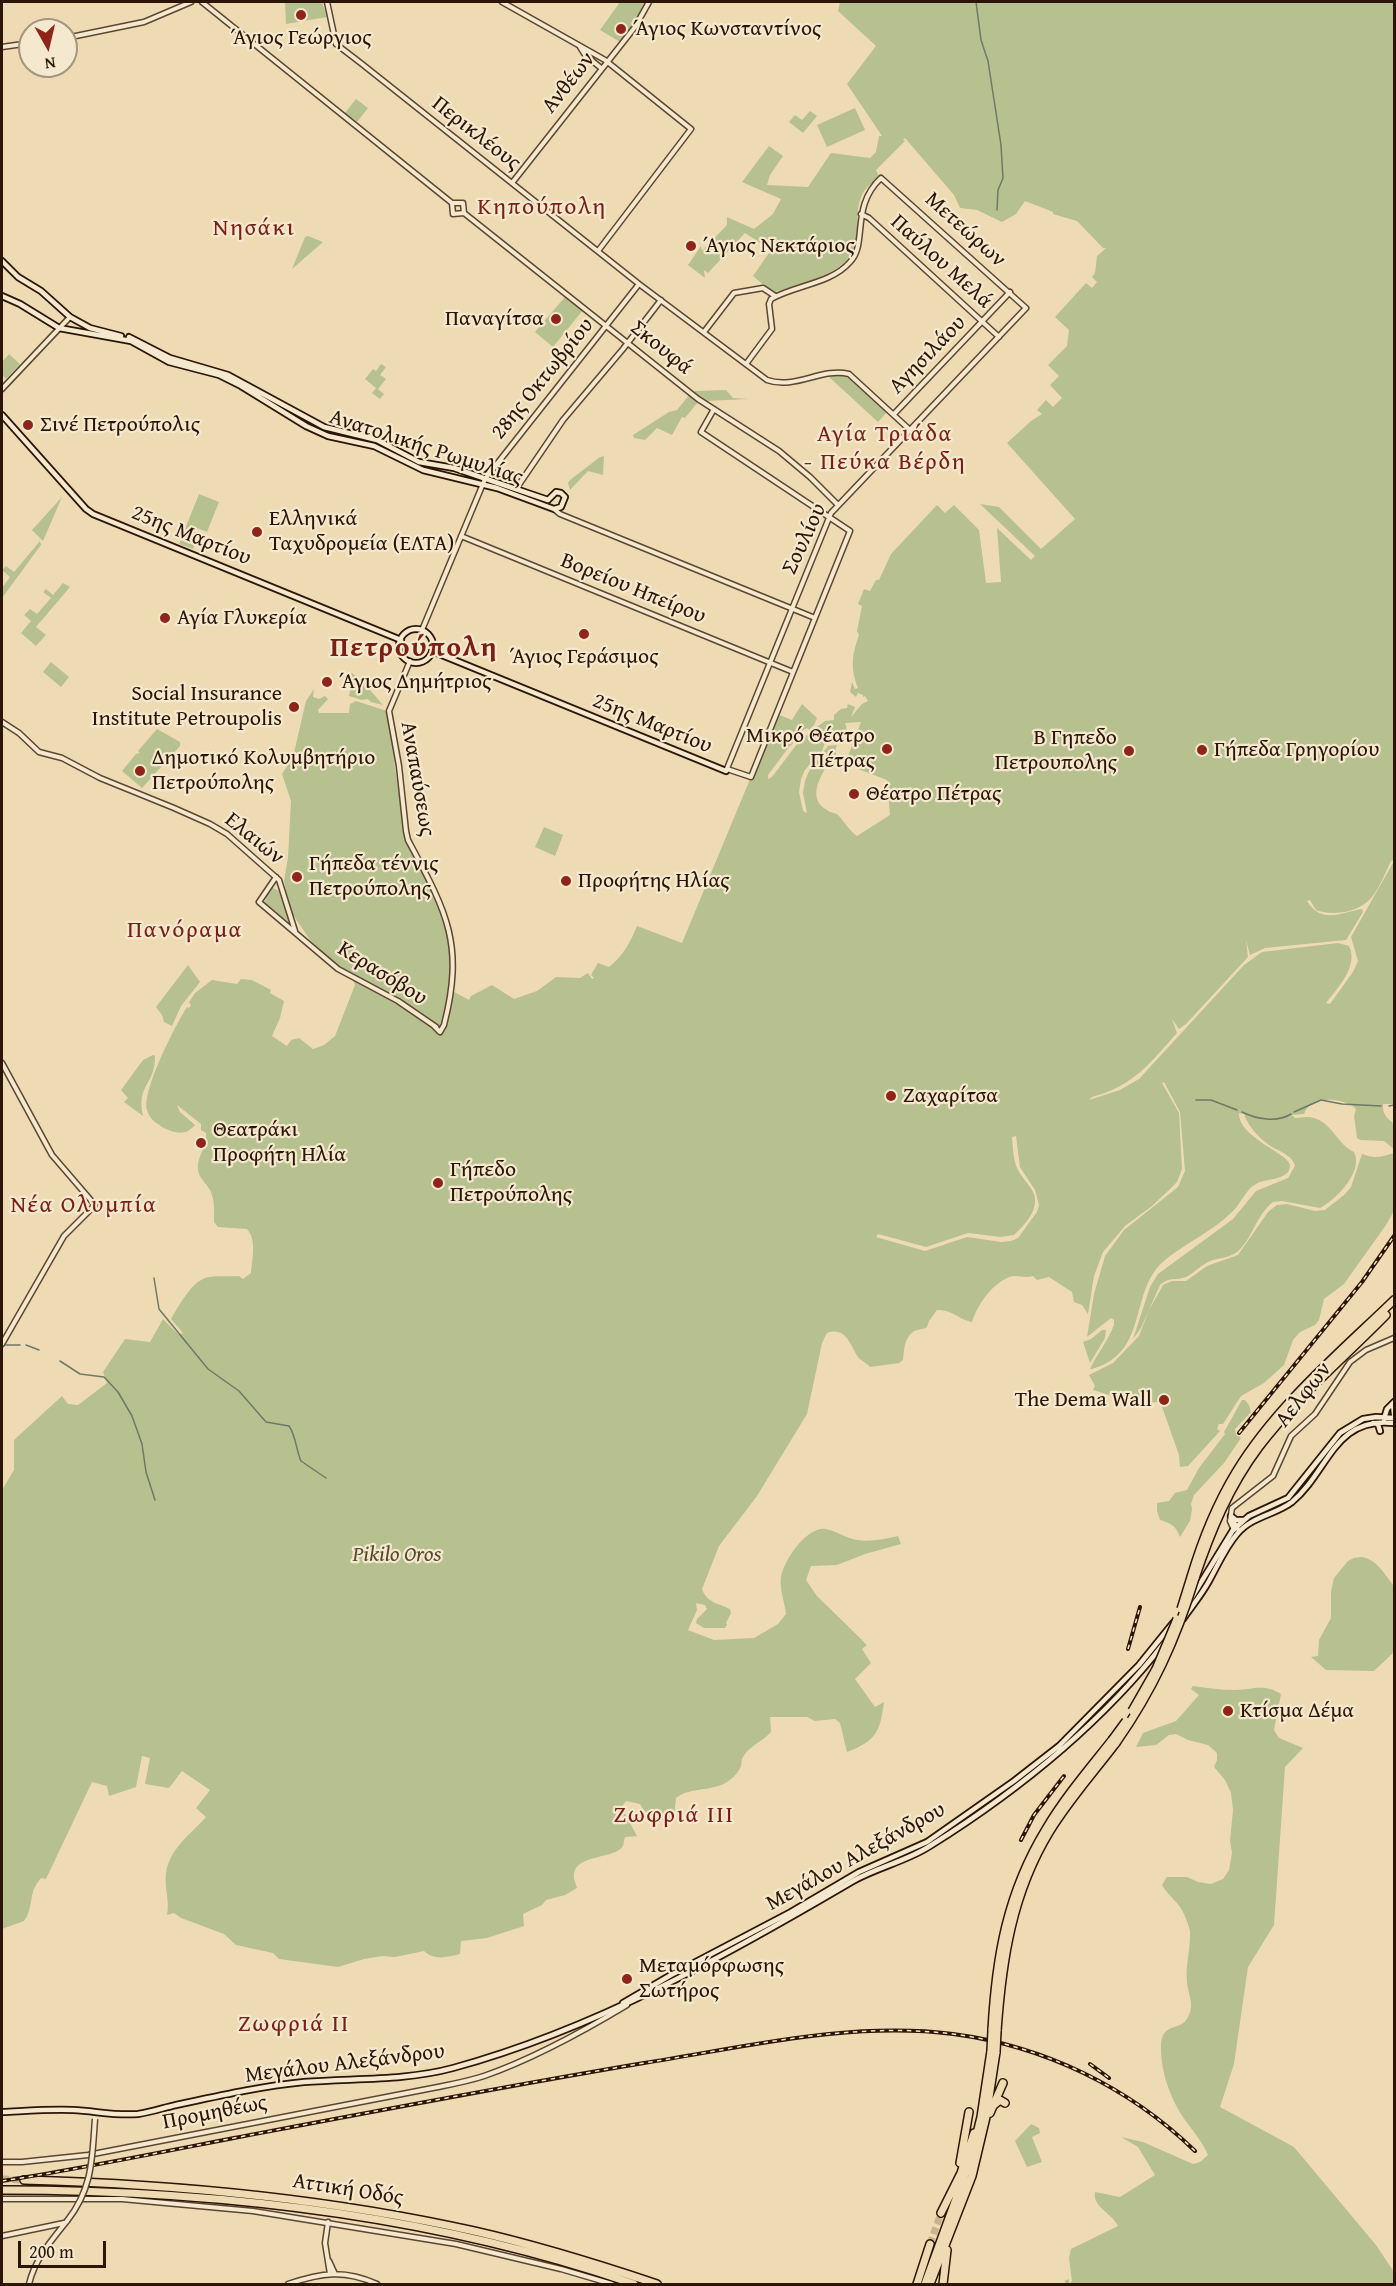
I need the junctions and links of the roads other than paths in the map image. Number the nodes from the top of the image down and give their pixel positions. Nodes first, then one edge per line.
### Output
1 (191, 2) edge
2 (202, 2) edge
3 (325, 2) edge
4 (502, 2) edge
5 (649, 2) edge
6 (78, 36) edge
7 (18, 45) edge
8 (579, 46) junction
9 (2, 47) edge
10 (607, 62) junction
11 (601, 68) junction
12 (512, 183) junction
13 (452, 203) junction
14 (464, 213) junction
15 (861, 214) junction
16 (598, 250) junction
17 (2, 261) edge
18 (639, 284) junction
19 (1011, 292) junction
20 (2, 296) edge
21 (776, 296) junction
22 (661, 300) junction
23 (1026, 308) joint
24 (70, 317) junction
25 (982, 322) junction
26 (607, 326) junction
27 (59, 328) junction
28 (704, 333) junction
29 (999, 337) junction
30 (628, 343) junction
31 (746, 364) junction
32 (2, 389) edge
33 (714, 409) junction
34 (894, 414) junction
35 (2, 415) edge
36 (910, 430) junction
37 (484, 481) junction
38 (516, 489) junction
39 (548, 500) junction
40 (838, 505) junction
41 (553, 508) junction
42 (828, 517) junction
43 (461, 536) junction
44 (792, 608) junction
45 (815, 618) junction
46 (422, 630) junction
47 (401, 639) junction
48 (432, 651) junction
49 (410, 661) junction
50 (770, 662) junction
51 (793, 672) junction
52 (2, 723) edge
53 (726, 770) junction
54 (276, 877) junction
55 (295, 931) junction
56 (440, 1030) joint
57 (2, 1063) edge
58 (1395, 1300) edge
59 (1395, 1306) edge
60 (1395, 1338) edge
61 (2, 1344) edge
62 (1393, 1404) edge
63 (1389, 1418) edge
64 (1370, 1420) junction
65 (1395, 1423) edge
66 (1380, 1431) dead end
67 (1231, 1514) junction
68 (1244, 1520) junction
69 (1236, 1530) junction
70 (1193, 1577) junction
71 (631, 2002) junction
72 (614, 2009) junction
73 (993, 2051) junction
74 (1003, 2083) dead end
75 (986, 2088) junction
76 (1005, 2103) dead end
77 (993, 2107) junction
78 (2, 2112) edge
79 (96, 2115) junction
80 (966, 2115) dead end
81 (976, 2158) junction
82 (2, 2162) edge
83 (24, 2180) tunnel mouth
84 (2, 2190) edge
85 (2, 2199) edge
86 (945, 2205) junction
87 (959, 2207) junction
88 (941, 2213) tunnel mouth
89 (68, 2221) junction
90 (328, 2222) junction
91 (56, 2226) junction
92 (62, 2228) junction
93 (2, 2236) edge
94 (930, 2244) tunnel mouth
95 (332, 2274) junction
96 (29, 2284) edge
97 (288, 2284) edge
98 (377, 2284) edge
99 (612, 2284) edge
100 (634, 2284) edge
101 (657, 2284) edge
102 (916, 2284) edge
103 (925, 2284) edge
104 (930, 2284) edge
105 (943, 2284) edge

1 - 6 street
2 - 13 street
3 - 12 street, Περικλέους
4 - 8 street
5 - 10 street, Ανθέων
7 - 9 street
8 - 10 street
8 - 11 street
10 - 11 street, Ανθέων
10 - 16 street
11 - 12 street, Ανθέων
12 - 16 street, Περικλέους
13 - 14 street
13 - 14 street
14 - 26 street, Σκουφά
15 - 19 street, Μετεώρων
15 - 21 street
15 - 25 street, Παύλου Μελά
16 - 18 street, Περικλέους
17 - 24 main road, Ανατολικής Ρωμυλίας
18 - 22 street, Περικλέους
18 - 26 street, 28ης Οκτωβρίου
19 - 23 street, Μετεώρων
19 - 25 street, Αγησιλάου
20 - 27 main road
21 - 28 street
21 - 31 street
22 - 28 street, Περικλέους
22 - 30 street
23 - 29 street, Σουλίου
24 - 27 street
24 - 37 main road, Ανατολικής Ρωμυλίας
25 - 29 street, Παύλου Μελά
25 - 34 street, Αγησιλάου
26 - 30 street, Σκουφά
26 - 37 street, 28ης Οκτωβρίου
27 - 32 street
27 - 37 main road, Ανατολικής Ρωμυλίας
28 - 31 street, Περικλέους
29 - 36 street, Σουλίου
30 - 33 street, Σκουφά
30 - 38 street
31 - 34 street, Περικλέους
33 - 40 street, Σκουφά
33 - 42 street
34 - 36 street
35 - 47 main road, 25ης Μαρτίου
36 - 40 street, Σουλίου
37 - 38 main road, Ανατολικής Ρωμυλίας
37 - 41 main road, Ανατολικής Ρωμυλίας
37 - 43 street, 28ης Οκτωβρίου
38 - 39 main road, Ανατολικής Ρωμυλίας
39 - 41 main road
39 - 41 main road, Ανατολικής Ρωμυλίας
40 - 42 street, Σουλίου
41 - 44 street, Ανατολικής Ρωμυλίας
42 - 44 street, Σουλίου
42 - 45 street
43 - 46 street, 28ης Οκτωβρίου
43 - 50 street, Βορείου Ηπείρου
44 - 45 street, Ανατολικής Ρωμυλίας
44 - 50 street, Σουλίου
45 - 51 street
46 - 47 main road
46 - 48 main road
47 - 49 main road
48 - 49 main road
48 - 53 main road, 25ης Μαρτίου
49 - 56 street, Αναπαύσεως
50 - 51 street, Βορείου Ηπείρου
50 - 53 street, Σουλίου
51 - 53 street
52 - 54 street, Ελαιών
54 - 55 street, Ελαιών
54 - 55 street, Κερασόβου
55 - 56 street, Κερασόβου
57 - 61 street
58 - 70 highway
59 - 70 highway
60 - 67 street, Αελφων
62 - 63 main road
62 - 64 main road
63 - 64 main road, Μεγάλου Αλεξάνδρου
63 - 65 main road, Μεγάλου Αλεξάνδρου
64 - 66 main road
64 - 68 main road, Μεγάλου Αλεξάνδρου
64 - 69 main road, Μεγάλου Αλεξάνδρου
67 - 68 main road
67 - 69 street
68 - 69 main road, Μεγάλου Αλεξάνδρου
69 - 71 main road, Μεγάλου Αλεξάνδρου
69 - 72 main road, Μεγάλου Αλεξάνδρου
70 - 73 highway, bridge
71 - 72 main road, Μεγάλου Αλεξάνδρου
71 - 82 street, Προμηθέως
72 - 79 main road, Μεγάλου Αλεξάνδρου
73 - 75 highway
73 - 81 highway
74 - 77 highway
75 - 86 highway
75 - 103 highway
76 - 77 highway
77 - 81 highway
78 - 79 main road, Μεγάλου Αλεξάνδρου
79 - 89 street, bridge
80 - 86 highway
81 - 87 highway
83 - 101 highway, Αττική Οδός
84 - 100 highway, Αττική Οδός
85 - 90 street
86 - 88 highway
87 - 104 highway
87 - 105 highway
89 - 91 street
89 - 92 street
90 - 95 street
90 - 99 street
91 - 92 street
91 - 93 street
92 - 96 street
94 - 102 highway
95 - 97 street
95 - 98 street

